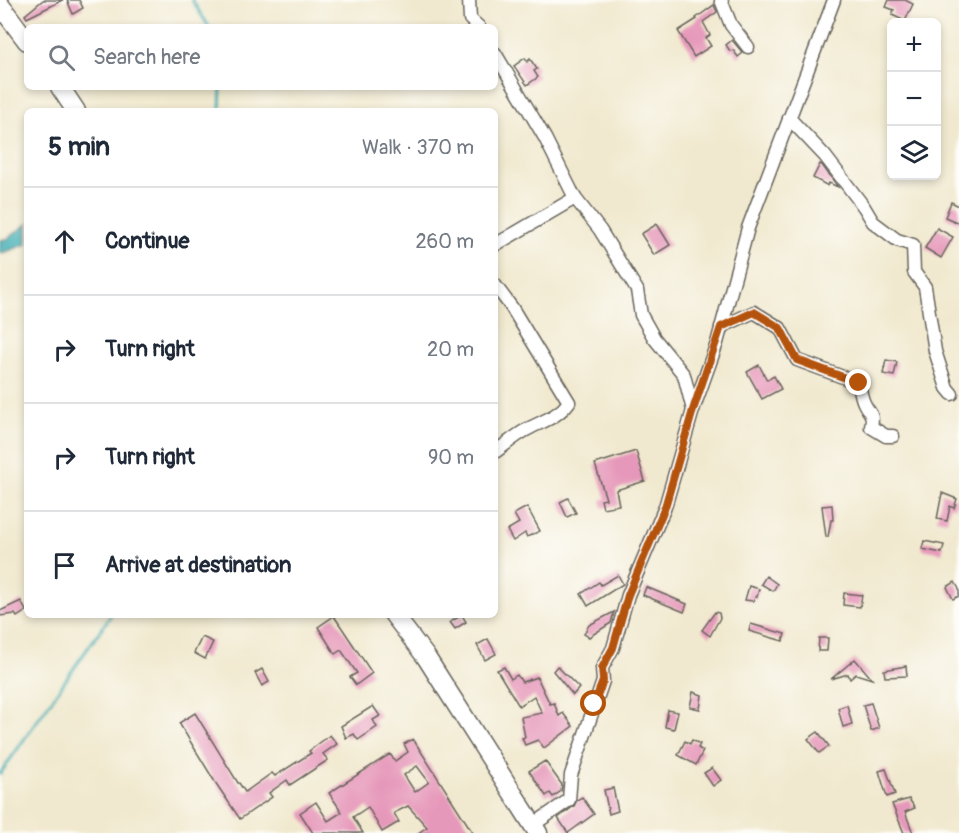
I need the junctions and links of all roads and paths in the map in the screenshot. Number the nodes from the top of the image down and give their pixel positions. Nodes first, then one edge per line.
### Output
1 (469, 0) edge
2 (721, 0) edge
3 (834, 0) edge
4 (0, 5) edge
5 (476, 24) edge
6 (24, 37) edge
7 (748, 47) dead end
8 (498, 58) edge
9 (62, 90) edge
10 (74, 108) edge
11 (789, 118) junction
12 (574, 198) junction
13 (498, 243) edge
14 (498, 289) edge
15 (721, 327) junction
16 (952, 394) dead end
17 (693, 410) junction
18 (893, 436) dead end
19 (498, 450) edge
20 (396, 618) edge
21 (536, 829) edge

1 - 5 street
2 - 7 street
3 - 11 street
4 - 6 main road
8 - 12 street
9 - 10 main road
11 - 15 street
11 - 16 street
12 - 13 street
12 - 17 street
14 - 19 street
15 - 17 street
15 - 18 street
17 - 21 street
20 - 21 main road

